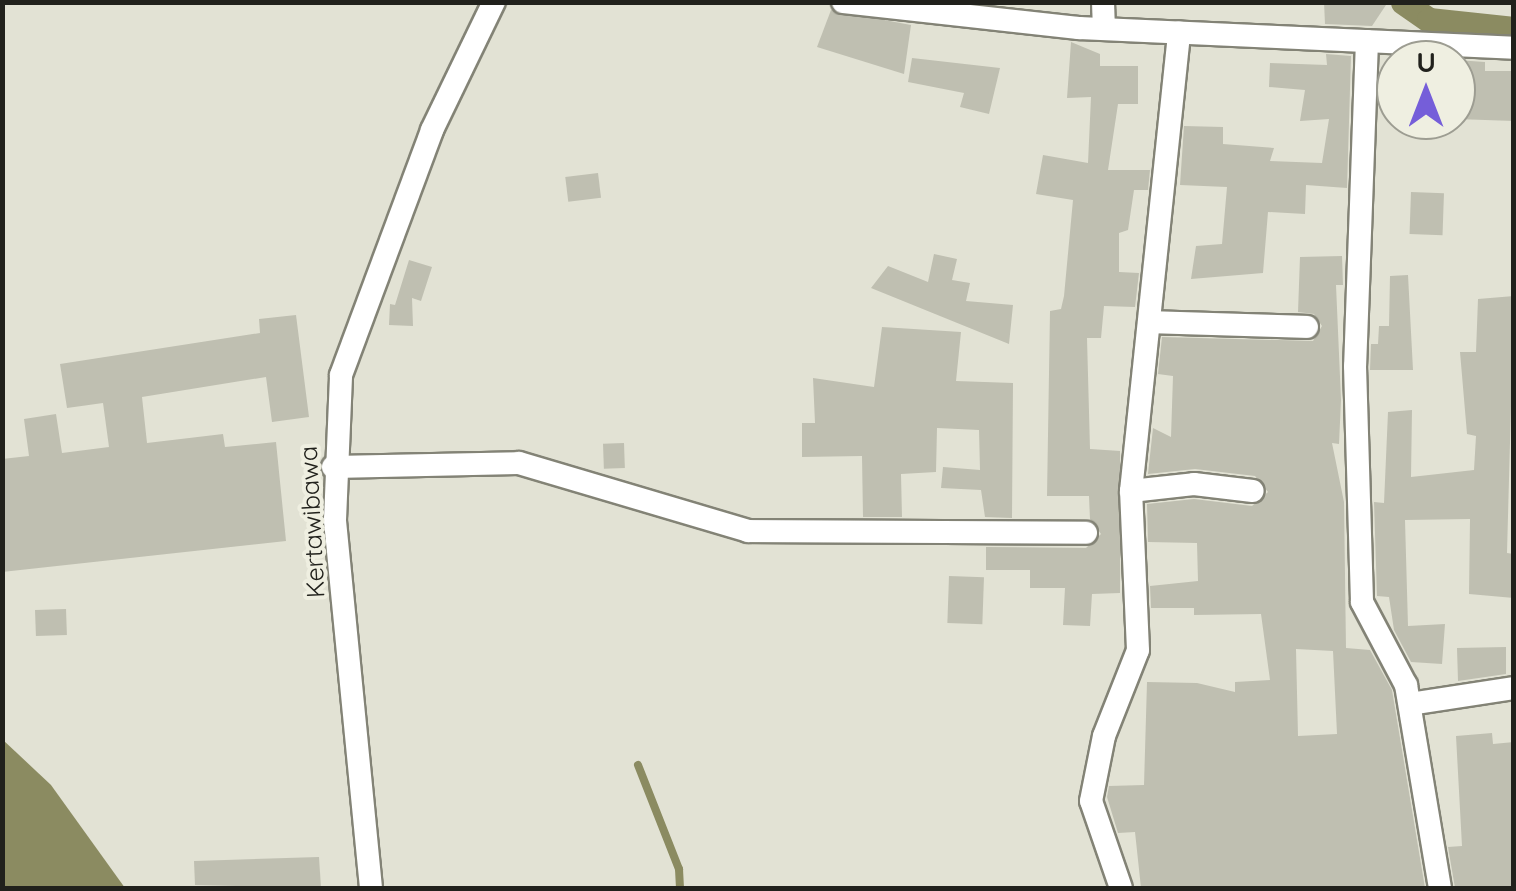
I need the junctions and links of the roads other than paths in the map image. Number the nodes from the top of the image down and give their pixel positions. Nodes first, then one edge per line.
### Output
1 (494, 2) edge
2 (843, 2) edge
3 (1103, 2) edge
4 (1104, 30) junction
5 (1179, 33) junction
6 (1368, 41) junction
7 (1514, 48) edge
8 (1150, 322) junction
9 (1307, 327) dead end
10 (333, 468) junction
11 (1131, 490) junction
12 (1253, 490) dead end
13 (1086, 533) dead end
14 (1514, 688) edge
15 (1410, 704) junction
16 (371, 888) edge
17 (1120, 888) edge
18 (1440, 888) edge

1 - 10 street, Kertawibawa
2 - 4 street
3 - 4 street
4 - 5 street
5 - 6 street
5 - 8 street
6 - 7 street
6 - 15 street
8 - 9 street
8 - 11 street
10 - 13 street
10 - 16 street, Kertawibawa
11 - 12 street
11 - 17 street
14 - 15 street
15 - 18 street

